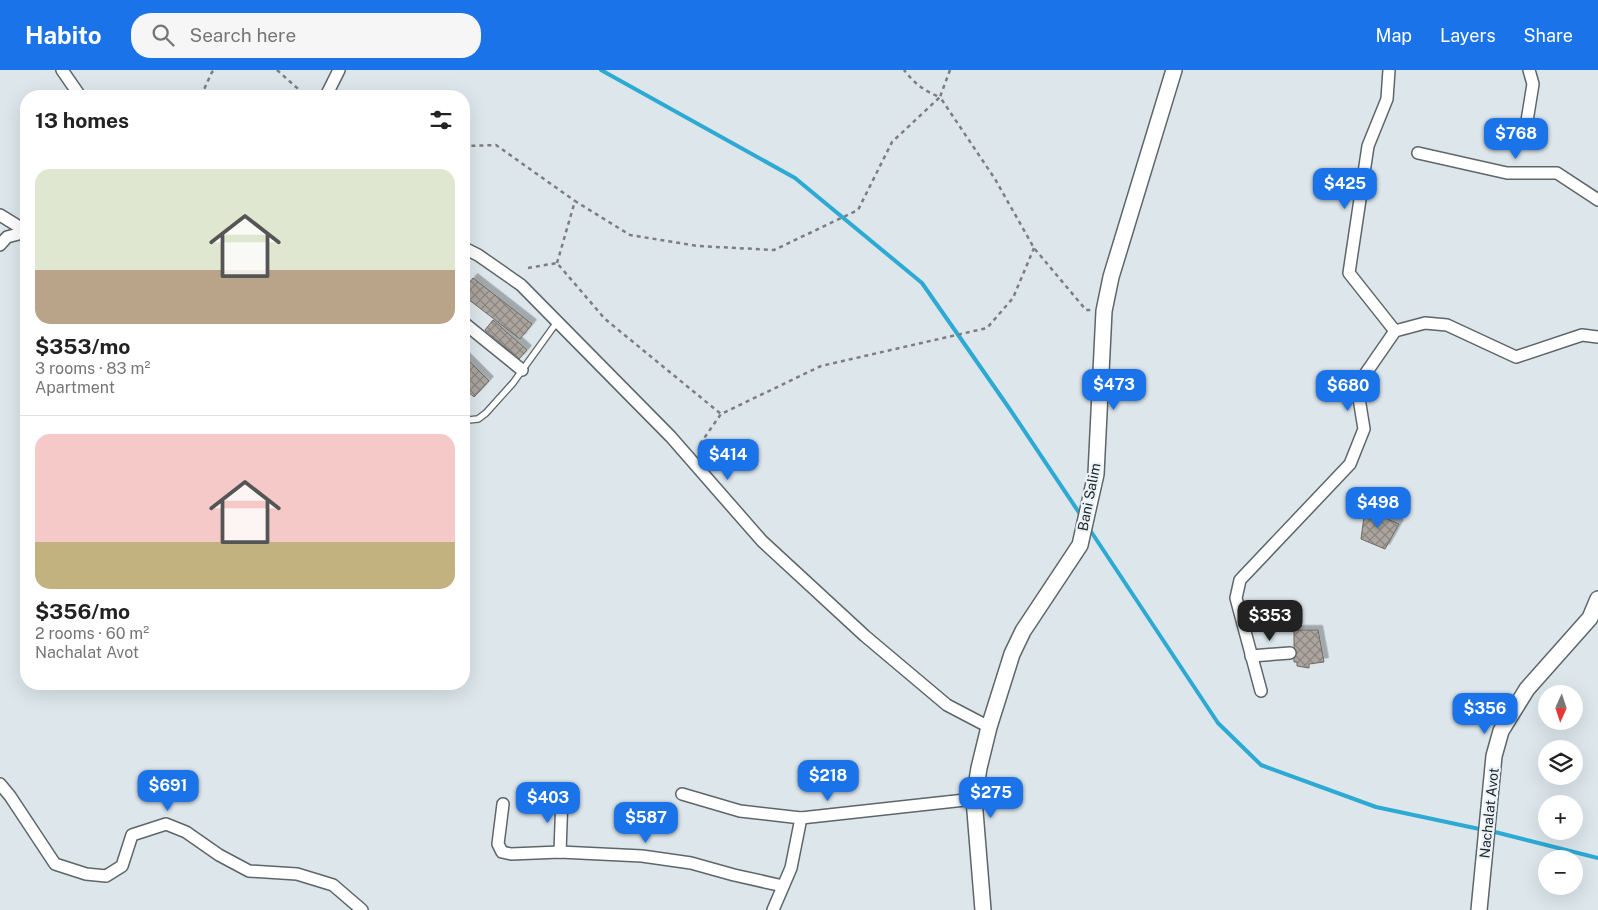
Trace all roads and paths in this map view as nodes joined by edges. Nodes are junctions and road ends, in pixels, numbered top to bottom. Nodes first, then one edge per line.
1 (62, 70) edge
2 (215, 70) edge
3 (277, 70) edge
4 (339, 70) edge
5 (904, 70) edge
6 (950, 70) edge
7 (1174, 70) edge
8 (1389, 70) edge
9 (1529, 70) edge
10 (76, 90) edge
11 (204, 90) edge
12 (299, 90) edge
13 (329, 90) edge
14 (940, 97) junction
15 (1526, 127) dead end
16 (470, 146) edge
17 (1418, 153) dead end
18 (1598, 200) edge
19 (575, 201) junction
20 (0, 215) edge
21 (20, 227) edge
22 (20, 233) edge
23 (0, 245) edge
24 (1034, 248) junction
25 (470, 251) edge
26 (557, 263) junction
27 (528, 268) dead end
28 (1104, 311) junction
29 (557, 322) junction
30 (470, 328) edge
31 (1395, 331) junction
32 (1598, 337) edge
33 (522, 370) junction
34 (721, 414) junction
35 (470, 420) edge
36 (700, 444) dead end
37 (1598, 599) edge
38 (1594, 620) edge
39 (1290, 653) dead end
40 (1252, 656) junction
41 (1261, 690) dead end
42 (989, 727) junction
43 (0, 784) edge
44 (682, 794) dead end
45 (562, 796) dead end
46 (974, 800) junction
47 (503, 804) dead end
48 (801, 818) junction
49 (560, 852) junction
50 (783, 886) junction
51 (362, 910) edge
52 (773, 910) edge
53 (983, 910) edge
54 (1479, 910) edge

1 - 10 street
2 - 11 path
3 - 12 path
4 - 13 street
5 - 14 path
6 - 14 path
7 - 28 street, Bani Salim
8 - 31 street
9 - 15 street
14 - 19 path
14 - 24 path
16 - 19 path
17 - 18 street
19 - 26 path
20 - 21 street
22 - 23 street
24 - 28 path
24 - 34 path
25 - 29 street
26 - 27 path
26 - 34 path
28 - 42 street, Bani Salim
29 - 33 lane
29 - 42 street
30 - 33 street
31 - 32 street
31 - 40 street
33 - 35 lane
34 - 36 path
37 - 38 street, Nachalat Avot
38 - 54 street, Nachalat Avot
39 - 40 street
40 - 41 street
42 - 46 street, Bani Salim
43 - 51 street
44 - 48 street
45 - 49 street
46 - 48 street
46 - 53 street, Bani Salim
47 - 49 street
48 - 50 street
49 - 50 street
50 - 52 street

